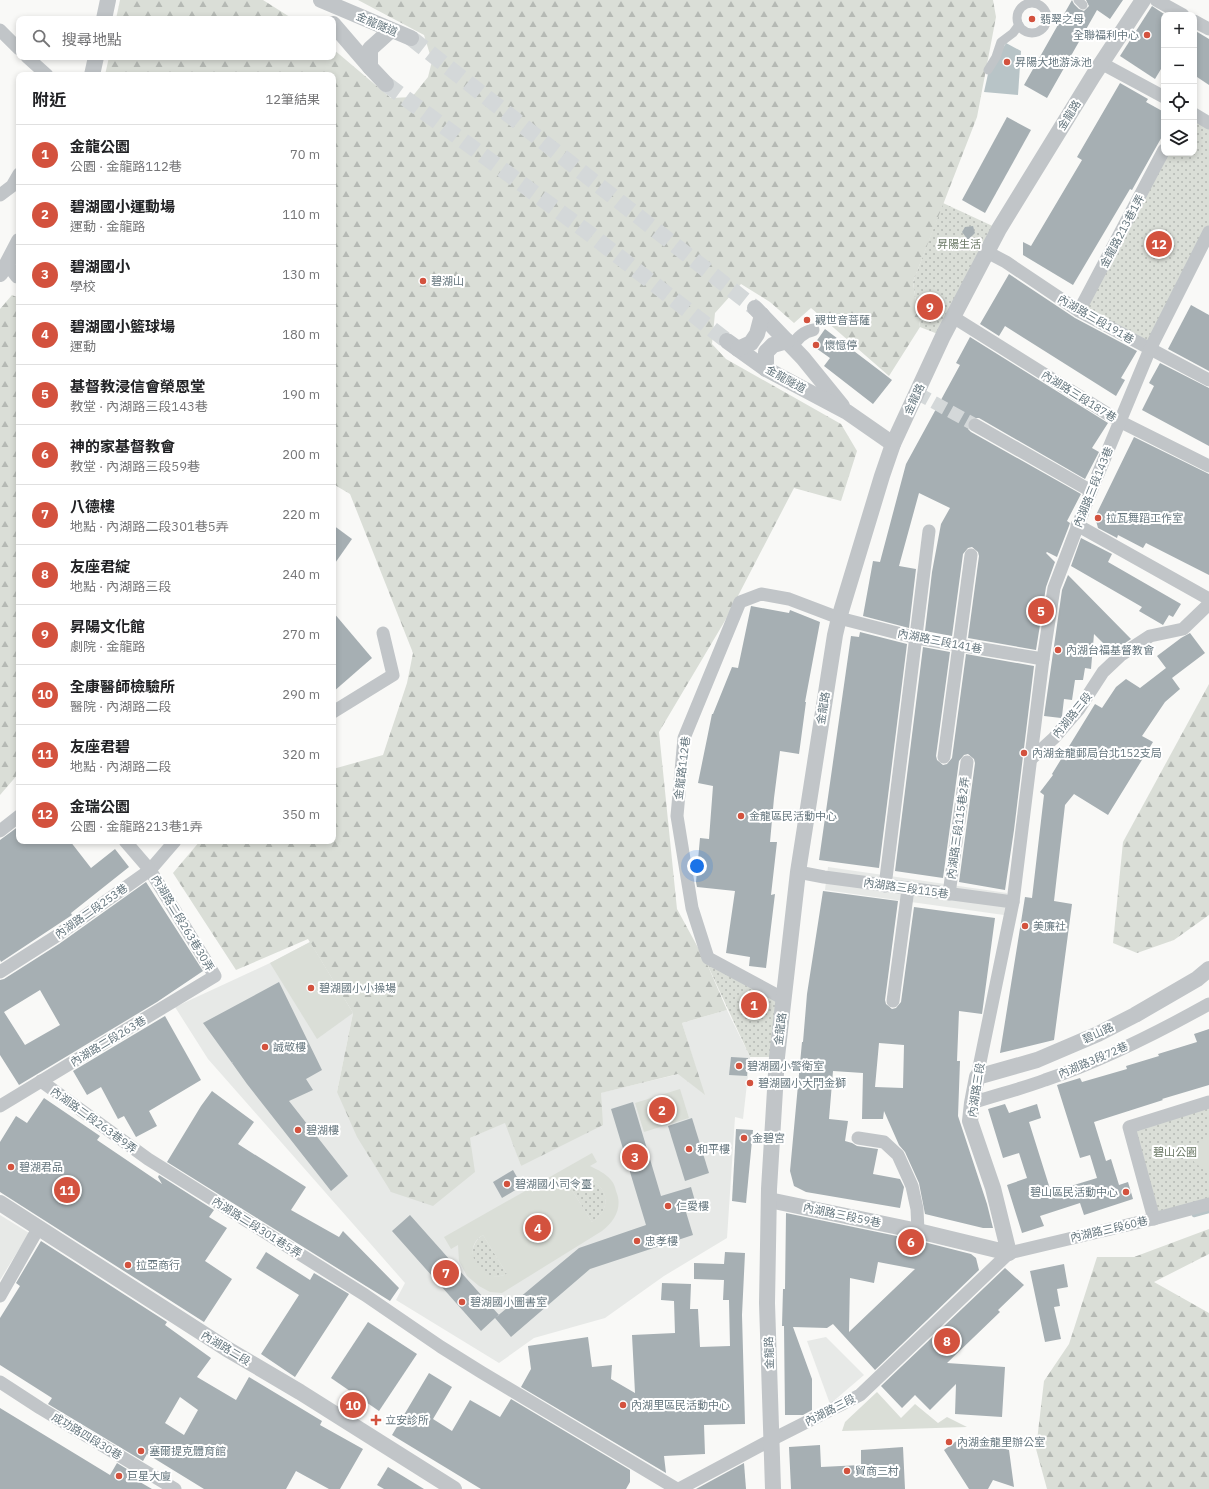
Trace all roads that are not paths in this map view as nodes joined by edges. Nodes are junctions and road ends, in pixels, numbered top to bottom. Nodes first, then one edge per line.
1 (108, 0) edge
2 (312, 0) edge
3 (321, 0) edge
4 (1143, 0) edge
5 (1156, 0) edge
6 (1044, 4) edge
7 (1178, 12) edge
8 (105, 16) edge
9 (326, 16) edge
10 (1197, 23) edge
11 (1019, 25) junction
12 (336, 27) edge
13 (1209, 29) edge
14 (0, 30) edge
15 (391, 30) junction
16 (411, 38) tunnel mouth
17 (16, 46) edge
18 (30, 60) edge
19 (95, 60) edge
20 (1101, 63) junction
21 (370, 67) junction
22 (988, 70) dead end
23 (42, 72) edge
24 (93, 72) edge
25 (386, 84) tunnel mouth
26 (1161, 95) edge
27 (1197, 116) edge
28 (1209, 123) edge
29 (1161, 156) edge
30 (16, 179) edge
31 (0, 195) edge
32 (1209, 232) edge
33 (16, 247) edge
34 (987, 252) junction
35 (4, 269) edge
36 (16, 276) edge
37 (1079, 311) junction
38 (953, 317) junction
39 (813, 330) dead end
40 (789, 344) junction
41 (1150, 349) junction
42 (766, 369) junction
43 (1209, 380) edge
44 (847, 412) junction
45 (1119, 421) junction
46 (975, 425) tunnel mouth
47 (893, 444) junction
48 (1209, 466) edge
49 (1091, 491) junction
50 (1077, 525) junction
51 (929, 532) dead end
52 (972, 555) dead end
53 (1209, 599) edge
54 (1209, 604) edge
55 (838, 618) junction
56 (383, 633) dead end
57 (917, 638) junction
58 (960, 645) junction
59 (1043, 659) junction
60 (336, 710) edge
61 (944, 757) dead end
62 (1031, 759) junction
63 (967, 762) dead end
64 (16, 818) edge
65 (0, 831) edge
66 (128, 844) edge
67 (172, 844) edge
68 (150, 870) junction
69 (798, 872) junction
70 (885, 886) junction
71 (908, 888) junction
72 (949, 894) junction
73 (1013, 902) junction
74 (1209, 969) edge
75 (0, 972) edge
76 (215, 976) joint
77 (784, 999) junction
78 (893, 1001) dead end
79 (1209, 1004) edge
80 (977, 1077) junction
81 (41, 1081) junction
82 (1209, 1102) edge
83 (972, 1103) junction
84 (0, 1106) edge
85 (858, 1138) dead end
86 (148, 1159) joint
87 (769, 1200) junction
88 (0, 1203) edge
89 (1209, 1204) edge
90 (1154, 1219) junction
91 (39, 1227) junction
92 (918, 1231) junction
93 (1009, 1253) junction
94 (0, 1296) edge
95 (0, 1382) edge
96 (772, 1440) junction
97 (175, 1489) edge
98 (454, 1489) edge
99 (678, 1489) edge
100 (773, 1489) edge

1 - 8 street
2 - 9 street
3 - 15 street, 金龍隧道
4 - 20 street, 金龍路
5 - 7 street
6 - 11 street
6 - 11 street
10 - 13 street
11 - 22 street
12 - 21 street
14 - 17 street
15 - 16 street, 金龍隧道
15 - 21 street
18 - 23 street
19 - 24 street
20 - 26 street
20 - 34 street, 金龍路
21 - 25 street
27 - 28 street
29 - 37 street, 金龍路213巷1弄
30 - 31 street
32 - 41 street, 內湖路三段143巷
33 - 35 street
34 - 37 street, 內湖路三段191巷
34 - 38 street, 金龍路
35 - 36 street
37 - 41 street, 內湖路三段191巷
38 - 45 street, 內湖路三段187巷
38 - 47 street, 金龍路
39 - 40 street
40 - 42 street
40 - 42 street, 金龍隧道
40 - 44 street, 金龍隧道
41 - 43 street, 內湖路三段191巷
41 - 45 street, 內湖路三段143巷
42 - 44 street, 金龍隧道
44 - 47 street, 金龍隧道
45 - 48 street, 內湖路三段187巷
45 - 49 street, 內湖路三段143巷
46 - 49 street
47 - 55 street, 金龍路
49 - 50 street, 內湖路三段143巷
50 - 53 street
50 - 59 street, 內湖路三段143巷
51 - 57 street
52 - 58 street
54 - 62 street, 內湖路三段
55 - 57 street, 內湖路三段141巷
55 - 69 street, 金龍路
55 - 77 street, 金龍路112巷
56 - 60 street
57 - 58 street, 內湖路三段141巷
57 - 70 street
58 - 59 street, 內湖路三段141巷
58 - 61 street
59 - 62 street, 內湖路三段143巷
62 - 73 street, 內湖路三段
63 - 72 street, 內湖路三段115巷2弄
64 - 65 street
66 - 68 street, 內湖路二段263巷30弄
67 - 68 street, 內湖路二段253巷
68 - 75 street, 內湖路二段253巷
68 - 76 street, 內湖路二段263巷30弄
69 - 70 street, 內湖路三段115巷
69 - 77 street, 金龍路
70 - 71 street, 內湖路三段115巷
71 - 72 street, 內湖路三段115巷
71 - 78 street
72 - 73 street, 內湖路三段115巷
73 - 80 street, 內湖路三段
74 - 80 street, 碧山路
76 - 81 street, 內湖路二段263巷
77 - 87 street, 金龍路
79 - 83 street, 內湖路3段72巷
80 - 83 street, 內湖路三段
81 - 84 street, 內湖路二段263巷
81 - 86 street, 內湖路二段263巷9弄
82 - 90 street
83 - 93 street, 內湖路三段
85 - 92 street
86 - 99 street, 內湖路二段301巷5弄
87 - 92 street, 內湖路三段59巷
87 - 96 street, 金龍路
88 - 91 street, 內湖路二段
89 - 90 street, 內湖路三段60巷
90 - 93 street, 內湖路三段60巷
91 - 94 street
91 - 98 street, 內湖路二段
92 - 93 street, 內湖路三段59巷
93 - 96 street, 內湖路三段
95 - 97 street, 成功路四段30巷
96 - 99 street, 內湖路三段
96 - 100 street, 金龍路

